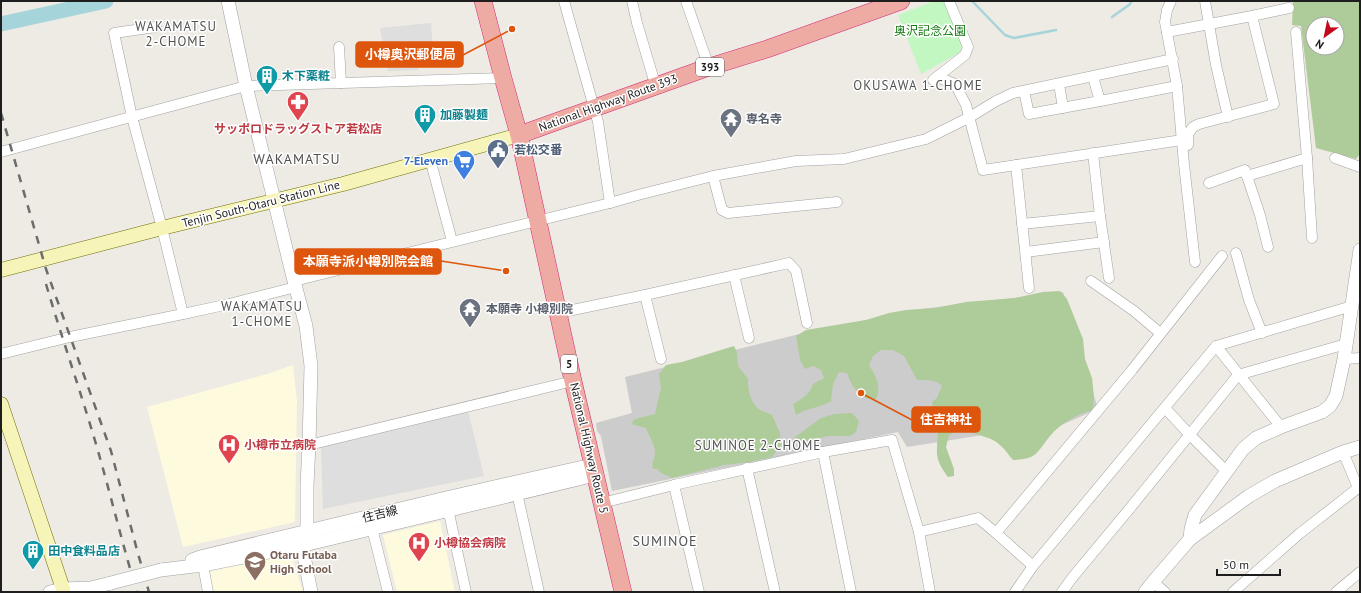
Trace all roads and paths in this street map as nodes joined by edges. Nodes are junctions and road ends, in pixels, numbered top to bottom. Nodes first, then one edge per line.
1 (228, 1) edge
2 (483, 1) edge
3 (564, 1) edge
4 (632, 1) edge
5 (686, 1) edge
6 (901, 1) edge
7 (949, 1) edge
8 (1171, 1) edge
9 (1205, 1) edge
10 (1289, 8) dead end
11 (1252, 16) junction
12 (1208, 24) junction
13 (156, 27) dead end
14 (1167, 32) junction
15 (1296, 32) dead end
16 (339, 47) dead end
17 (1173, 59) junction
18 (709, 67) junction
19 (1093, 77) junction
20 (503, 78) junction
21 (341, 83) junction
22 (1059, 84) junction
23 (246, 86) junction
24 (1177, 86) junction
25 (656, 87) junction
26 (1024, 91) junction
27 (1100, 101) junction
28 (594, 108) junction
29 (1063, 108) junction
30 (132, 117) junction
31 (970, 117) junction
32 (1228, 117) junction
33 (520, 135) junction
34 (1182, 140) junction
35 (1, 152) edge
36 (1093, 153) junction
37 (1306, 158) junction
38 (1335, 158) dead end
39 (430, 159) junction
40 (1184, 164) junction
41 (1016, 165) junction
42 (1360, 167) edge
43 (713, 176) junction
44 (1247, 176) junction
45 (1209, 183) dead end
46 (275, 200) junction
47 (837, 202) dead end
48 (610, 203) junction
49 (1100, 216) junction
50 (538, 220) junction
51 (1022, 224) junction
52 (162, 228) junction
53 (1312, 238) dead end
54 (452, 241) junction
55 (1104, 242) junction
56 (1268, 247) dead end
57 (1360, 250) edge
58 (1026, 252) junction
59 (1236, 253) dead end
60 (1222, 256) dead end
61 (1195, 262) dead end
62 (1, 270) edge
63 (734, 275) junction
64 (1109, 278) dead end
65 (1091, 281) dead end
66 (295, 284) junction
67 (1029, 288) dead end
68 (645, 296) junction
69 (1352, 306) junction
70 (558, 313) junction
71 (183, 314) junction
72 (807, 323) dead end
73 (1262, 332) junction
74 (1160, 333) junction
75 (749, 338) dead end
76 (1346, 344) junction
77 (1216, 346) junction
78 (1, 354) edge
79 (1360, 358) edge
80 (661, 359) dead end
81 (1344, 359) junction
82 (1238, 375) junction
83 (573, 381) junction
84 (1, 404) edge
85 (1165, 408) junction
86 (1282, 427) junction
87 (1189, 434) junction
88 (309, 445) junction
89 (1360, 447) edge
90 (823, 452) junction
91 (1343, 452) junction
92 (747, 468) junction
93 (594, 470) junction
94 (1226, 471) junction
95 (674, 485) junction
96 (517, 493) junction
97 (602, 503) junction
98 (447, 504) junction
99 (372, 528) junction
100 (307, 531) junction
101 (919, 532) junction
102 (996, 533) junction
103 (1190, 539) junction
104 (304, 545) junction
105 (203, 565) junction
106 (1033, 566) junction
107 (165, 569) junction
108 (1360, 572) edge
109 (1149, 587) edge
110 (87, 590) edge
111 (59, 591) edge
112 (208, 592) edge
113 (311, 592) edge
114 (388, 592) edge
115 (466, 592) edge
116 (539, 592) edge
117 (623, 592) edge
118 (699, 592) edge
119 (775, 592) edge
120 (851, 592) edge
121 (930, 592) edge
122 (1015, 592) edge
123 (1062, 592) edge
124 (1165, 592) edge
125 (1233, 592) edge
126 (1336, 592) edge

1 - 23 street
2 - 20 highway, National Highway Route 5 / 5
3 - 28 street
4 - 25 street
5 - 18 street
6 - 18 highway, National Highway Route 393 / 393
7 - 31 street
8 - 14 street
9 - 12 street
10 - 11 street
11 - 12 street
11 - 32 street
12 - 14 street
12 - 32 street
13 - 30 street
14 - 17 street
15 - 37 street
16 - 21 street
17 - 19 street
17 - 24 street
18 - 25 highway, National Highway Route 393 / 393
19 - 22 street
19 - 27 street
20 - 21 street
20 - 33 highway, National Highway Route 5 / 5
21 - 23 street
22 - 26 street
22 - 29 street
23 - 30 street
23 - 46 street
24 - 27 street
24 - 34 street
25 - 28 highway, National Highway Route 393 / 393
26 - 29 street
26 - 31 street
27 - 29 street
28 - 33 highway, National Highway Route 393 / 393
28 - 48 street
30 - 35 street
30 - 52 street
31 - 41 street
31 - 43 street
32 - 40 street
33 - 39 main road, Tenjin South-Otaru Station Line
33 - 50 highway, National Highway Route 5 / 5
34 - 36 street
34 - 40 street
36 - 41 street
36 - 49 street
37 - 44 street
37 - 53 street
38 - 42 street
39 - 46 main road, Tenjin South-Otaru Station Line
39 - 54 street
40 - 61 street
41 - 51 street
43 - 47 street
43 - 48 street
44 - 45 street
44 - 56 street
46 - 52 main road, Tenjin South-Otaru Station Line
46 - 66 street
48 - 50 street
49 - 51 street
49 - 55 street
50 - 54 street
50 - 70 highway, National Highway Route 5 / 5
51 - 58 street
52 - 62 main road, Tenjin South-Otaru Station Line
52 - 71 street
54 - 66 street
55 - 58 street
55 - 64 street
57 - 69 street
58 - 67 street
59 - 73 street
60 - 74 street
63 - 68 street
63 - 72 street
63 - 75 street
65 - 74 street
66 - 71 street
66 - 88 street
68 - 70 street
68 - 80 street
69 - 73 street
69 - 76 street
70 - 83 highway, National Highway Route 5 / 5
71 - 78 street
73 - 77 street
74 - 102 street
76 - 81 street
76 - 82 street
77 - 82 street
77 - 85 street
79 - 81 street
81 - 86 street
82 - 86 street
82 - 87 street
83 - 88 street
83 - 93 highway, National Highway Route 5 / 5
84 - 111 main road
85 - 87 street
85 - 106 street
86 - 94 street
87 - 94 street
87 - 123 street
88 - 100 street
89 - 91 street
90 - 92 street
90 - 101 street
90 - 120 street
91 - 103 street
91 - 125 street
92 - 95 street
92 - 119 street
93 - 96 street, 住吉線
93 - 97 highway, National Highway Route 5 / 5
93 - 98 street, 住吉線
94 - 103 street
95 - 97 street
95 - 118 street
96 - 98 street, 住吉線
96 - 116 street
97 - 117 highway, National Highway Route 5 / 5
98 - 99 street, 住吉線
98 - 100 street, 住吉線
98 - 115 street
99 - 104 street, 住吉線
99 - 114 street
100 - 104 street
100 - 107 street, 住吉線
101 - 102 street
101 - 121 street
102 - 106 street
103 - 109 street
104 - 105 street, 住吉線
104 - 113 street
105 - 107 street, 住吉線
105 - 112 street
106 - 122 street
107 - 110 street, 住吉線, bridge
108 - 126 street
109 - 124 street
110 - 111 street, 住吉線

